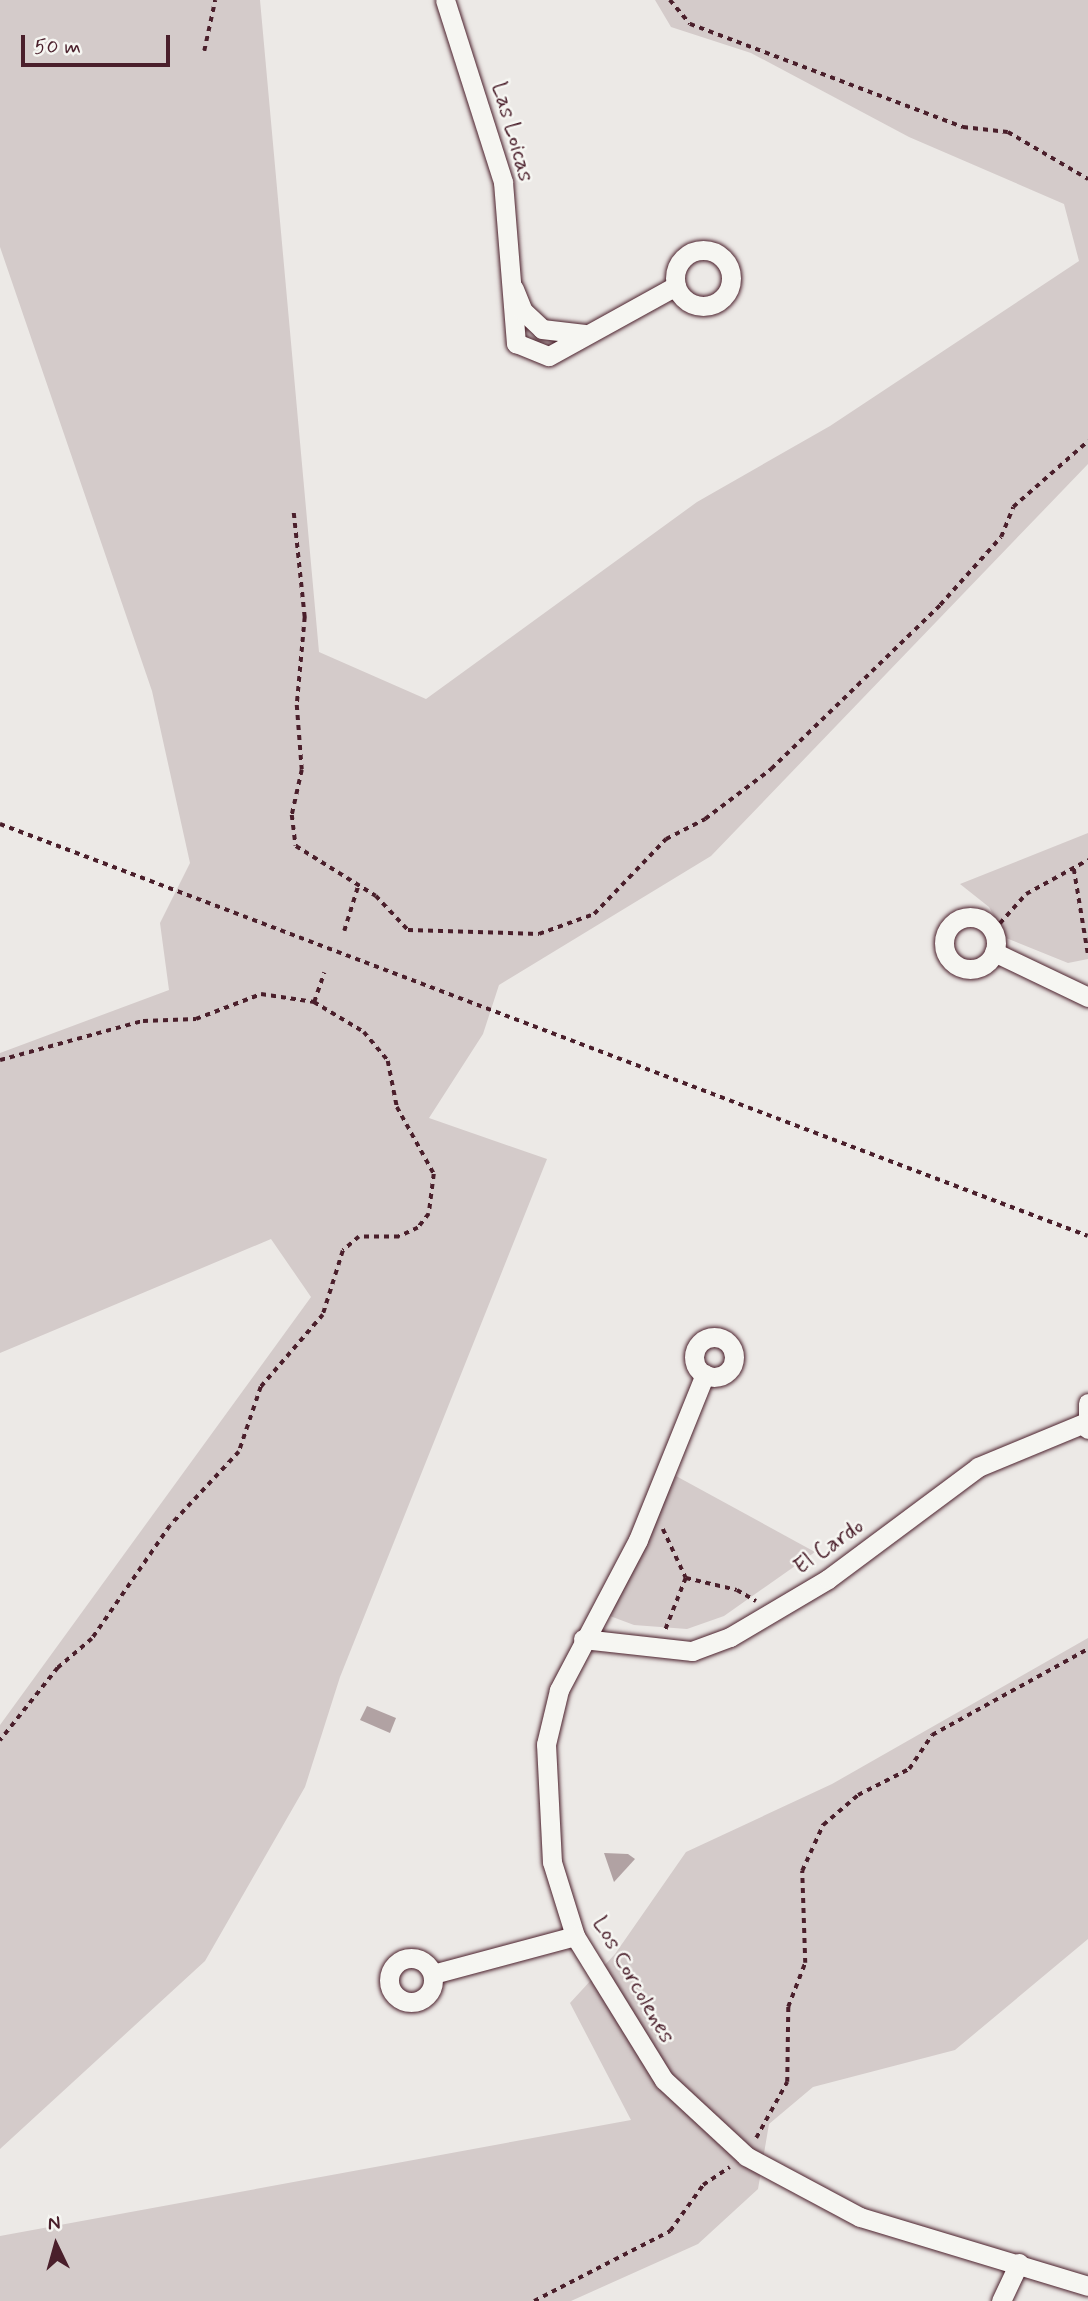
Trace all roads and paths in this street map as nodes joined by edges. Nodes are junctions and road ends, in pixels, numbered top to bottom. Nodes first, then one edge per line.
1 (215, 0) edge
2 (445, 0) edge
3 (670, 0) edge
4 (204, 51) dead end
5 (1088, 179) edge
6 (511, 281) junction
7 (676, 286) dead end
8 (585, 334) junction
9 (1088, 441) edge
10 (294, 513) dead end
11 (0, 824) edge
12 (1088, 860) edge
13 (1074, 869) junction
14 (358, 886) junction
15 (344, 931) dead end
16 (993, 931) junction
17 (994, 952) junction
18 (1088, 954) edge
19 (324, 973) dead end
20 (1083, 992) edge
21 (314, 1002) junction
22 (0, 1060) edge
23 (1088, 1236) edge
24 (705, 1374) dead end
25 (1088, 1402) edge
26 (1086, 1426) edge
27 (656, 1500) junction
28 (686, 1578) junction
29 (774, 1612) junction
30 (583, 1639) junction
31 (652, 1648) junction
32 (1088, 1649) edge
33 (0, 1741) edge
34 (575, 1936) junction
35 (433, 1974) dead end
36 (746, 2156) junction
37 (1019, 2263) junction
38 (1088, 2286) edge
39 (534, 2301) edge
40 (1001, 2301) edge

1 - 4 path
2 - 6 street, Las Loicas
3 - 5 path
6 - 8 street, Las Loicas
6 - 8 street, Las Loicas
7 - 8 street, Las Loicas
9 - 14 path
10 - 14 path
11 - 23 path
12 - 13 path
13 - 16 path
13 - 18 path
14 - 15 path
16 - 17 street
16 - 17 street
17 - 20 street
19 - 21 path
21 - 22 path
21 - 33 path
24 - 27 street, Los Corcolenes
25 - 26 street, El Cardo
26 - 29 street, El Cardo
27 - 28 path
27 - 30 street, Los Corcolenes
28 - 29 path
28 - 31 path
29 - 31 street, El Cardo
30 - 31 street, El Cardo
30 - 34 street, Los Corcolenes
32 - 36 path
34 - 35 street
34 - 36 street, Los Corcolenes
36 - 37 street, Los Corcolenes
36 - 39 path
37 - 38 street, Los Corcolenes
37 - 40 street

